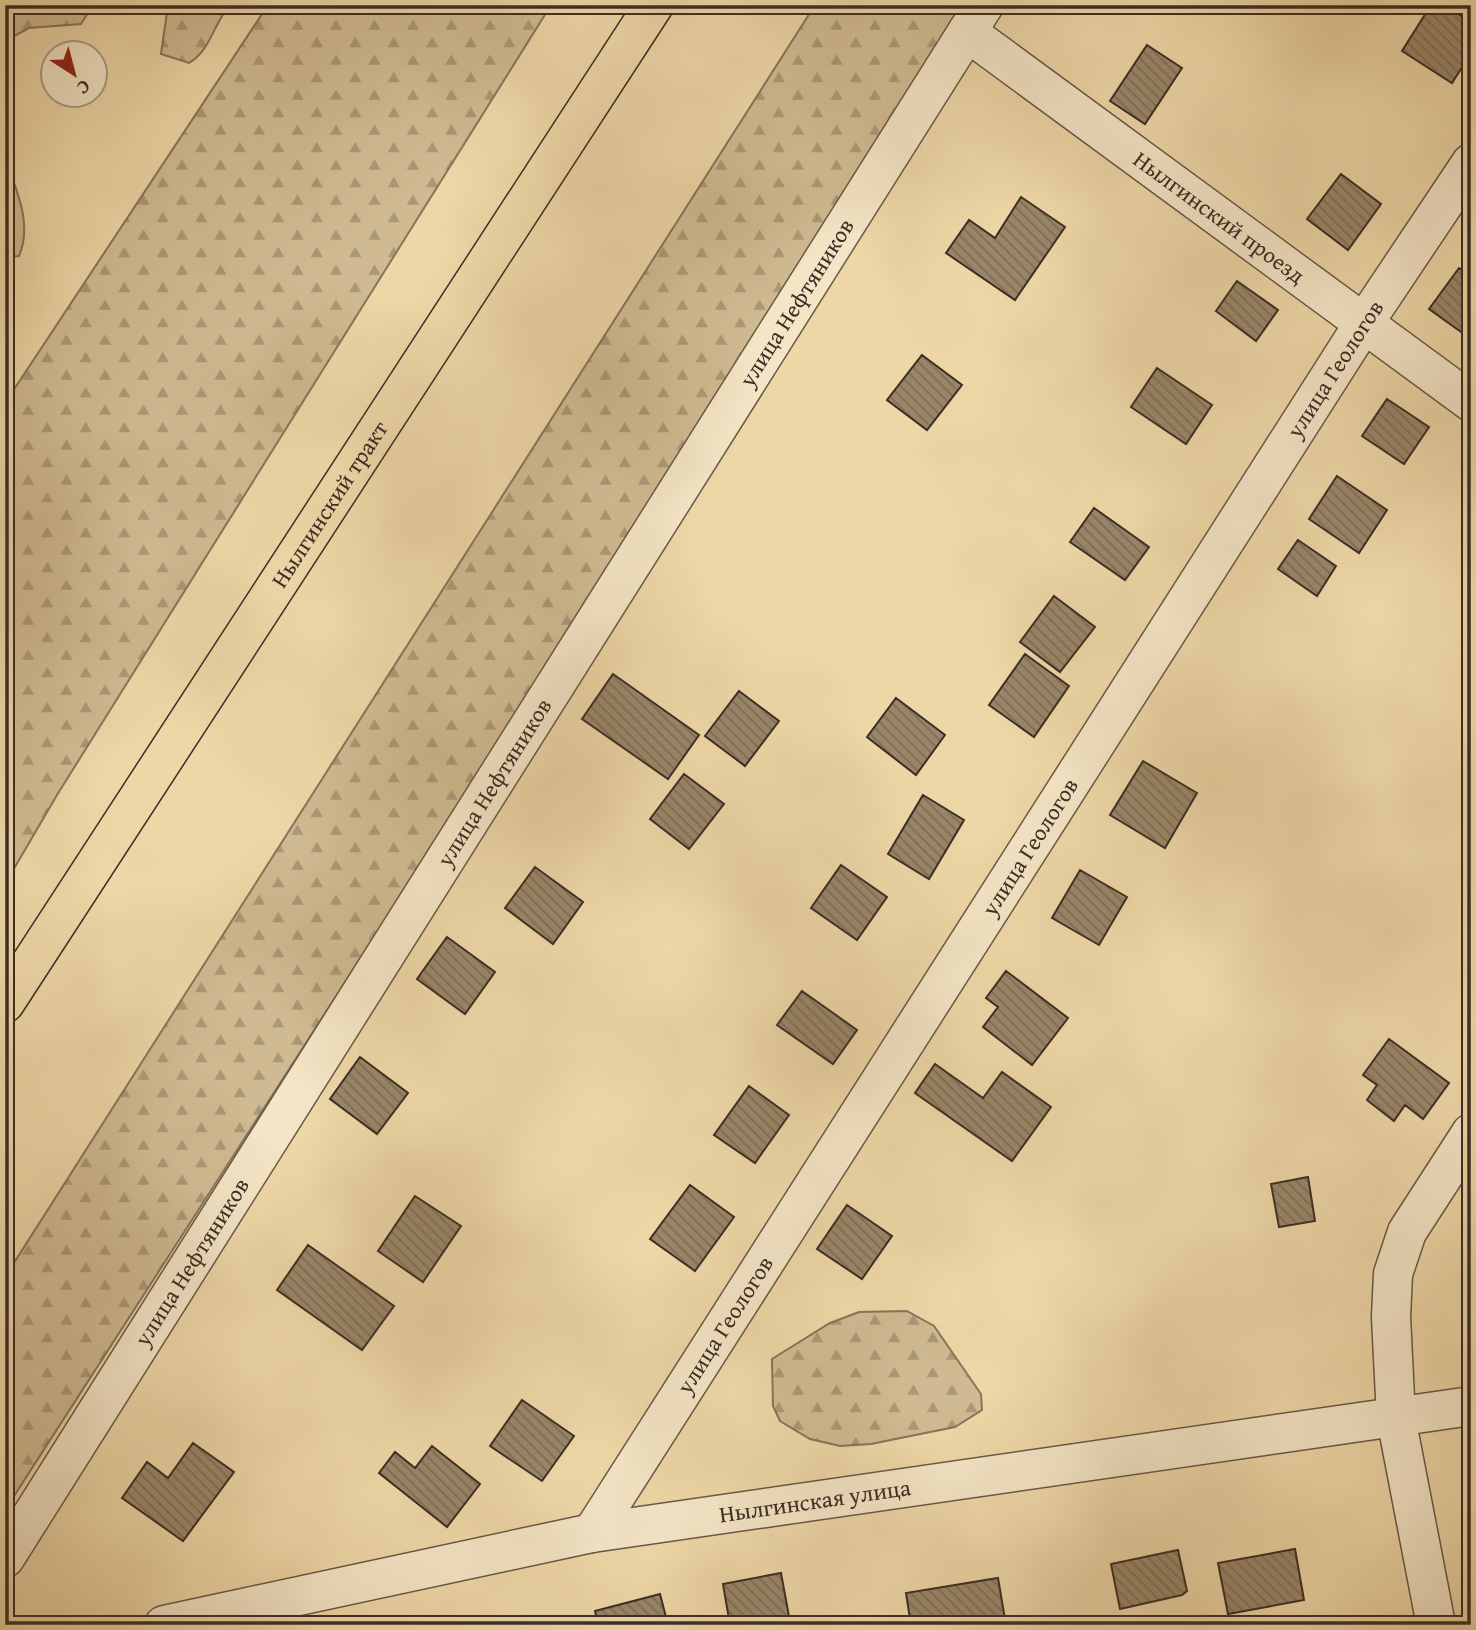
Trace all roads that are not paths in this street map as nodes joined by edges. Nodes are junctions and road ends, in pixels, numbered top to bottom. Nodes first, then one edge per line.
1 (654, 5) edge
2 (975, 19) edge
3 (1471, 163) edge
4 (1364, 323) junction
5 (1471, 402) edge
6 (5, 1003) edge
7 (1471, 1133) edge
8 (1471, 1406) edge
9 (1396, 1418) junction
10 (592, 1533) junction
11 (5, 1558) edge
12 (164, 1625) edge
13 (1436, 1625) edge

1 - 6 main road, Нылгинский тракт
2 - 4 street, Нылгинский проезд
2 - 11 street, улица Нефтяников
3 - 4 street, улица Геологов
4 - 5 street, Нылгинский проезд
4 - 10 street, улица Геологов
7 - 9 street
8 - 9 street, Нылгинская улица
9 - 10 street, Нылгинская улица
9 - 13 street
10 - 12 street, Нылгинская улица

